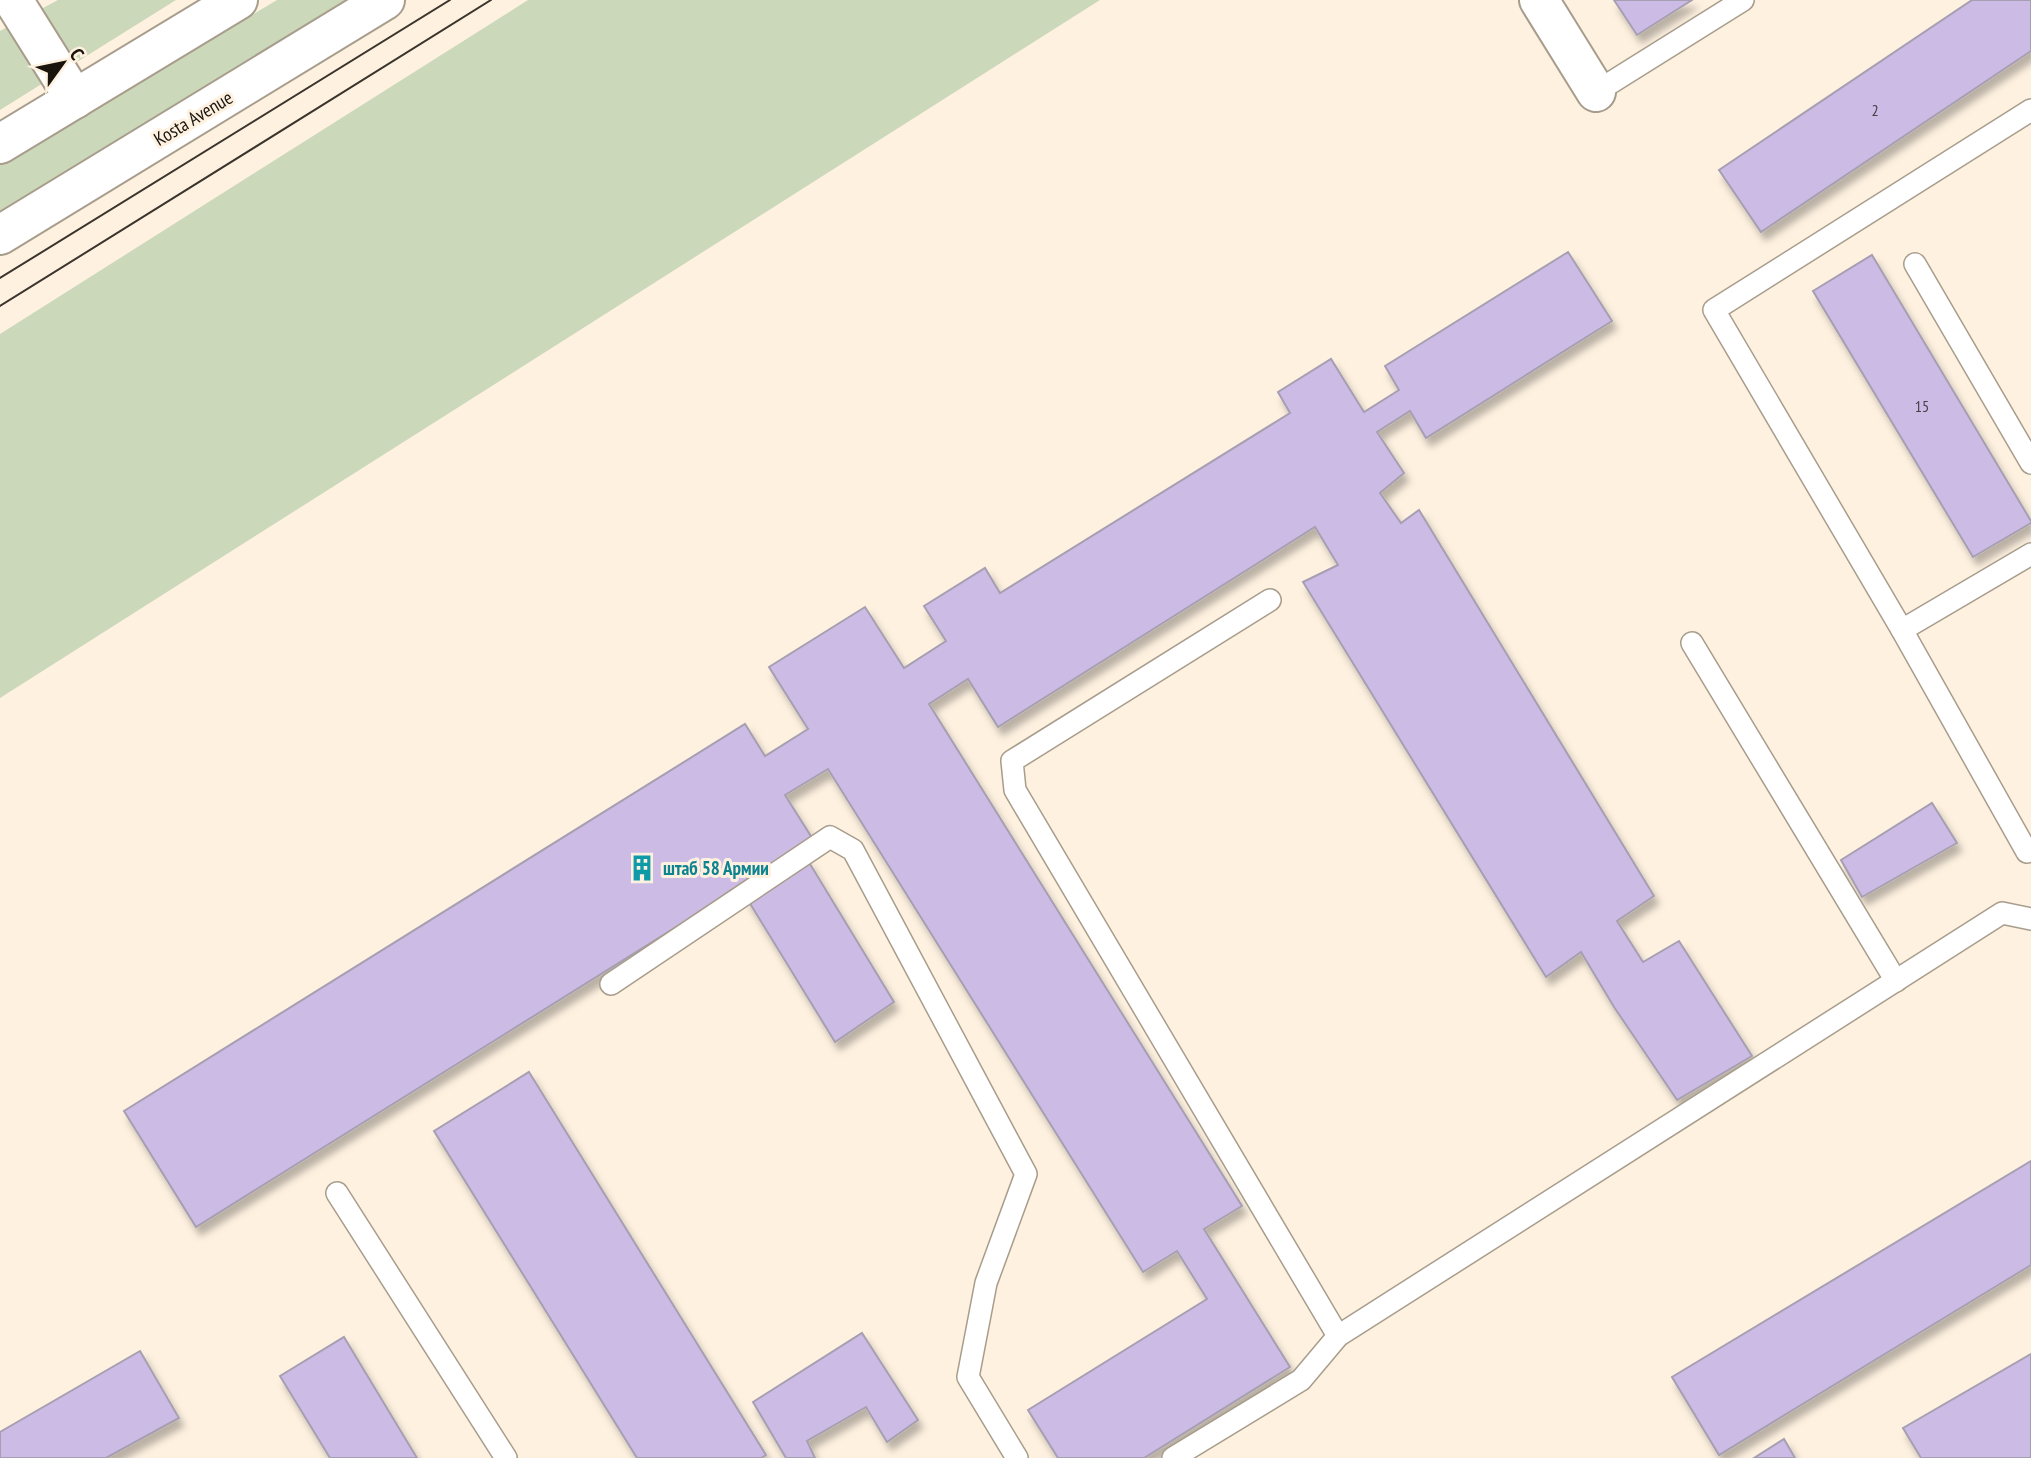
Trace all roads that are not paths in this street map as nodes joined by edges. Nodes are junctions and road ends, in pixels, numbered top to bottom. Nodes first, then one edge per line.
1 (13, 0) edge
2 (238, 0) edge
3 (385, 0) edge
4 (1539, 0) edge
5 (1735, 2) edge
6 (1596, 92) joint
7 (75, 99) junction
8 (2031, 110) edge
9 (0, 144) edge
10 (0, 235) edge
11 (1915, 264) dead end
12 (2031, 463) edge
13 (2031, 554) edge
14 (1269, 600) dead end
15 (1902, 630) junction
16 (1692, 643) dead end
17 (2031, 850) edge
18 (2031, 919) edge
19 (1896, 981) junction
20 (611, 984) dead end
21 (337, 1194) dead end
22 (1338, 1336) junction
23 (506, 1458) edge
24 (1017, 1458) edge
25 (1173, 1458) edge

1 - 7 main road
2 - 7 main road
3 - 10 main road, Kosta Avenue
4 - 6 main road
5 - 6 lane
7 - 9 main road
8 - 15 lane
11 - 12 lane
13 - 15 lane
14 - 22 lane
15 - 17 lane
16 - 19 lane
18 - 19 lane
19 - 22 lane
20 - 24 lane
21 - 23 lane
22 - 25 lane

